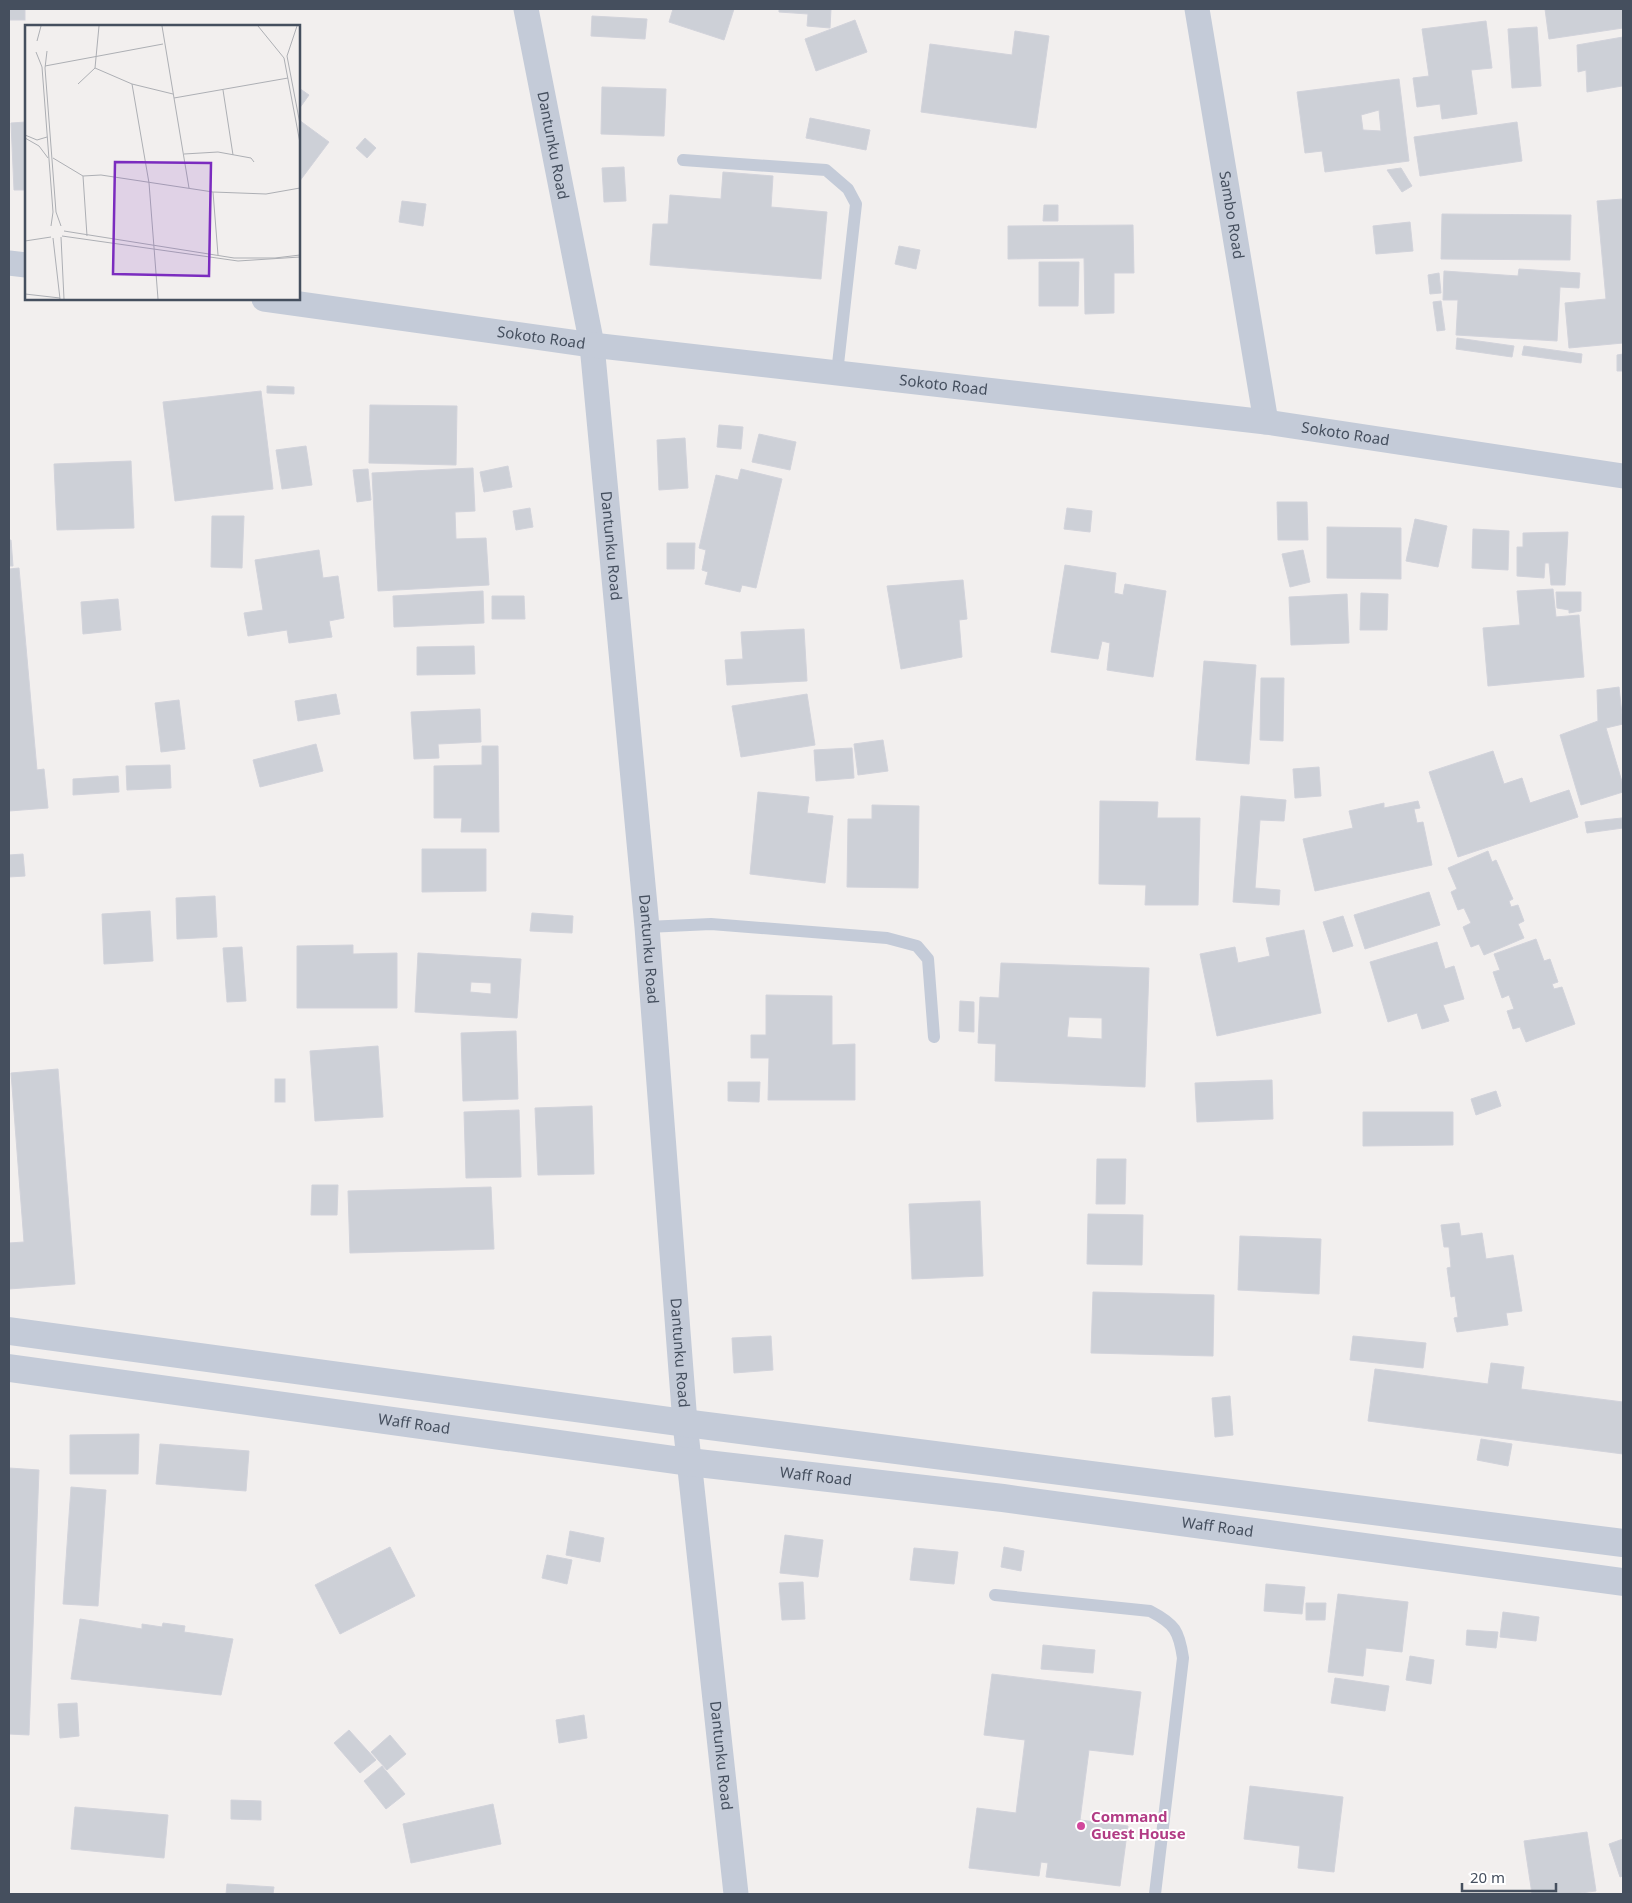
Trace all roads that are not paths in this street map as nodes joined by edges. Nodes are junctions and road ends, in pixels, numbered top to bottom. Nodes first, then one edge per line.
1 (526, 9) edge
2 (1197, 9) edge
3 (683, 160) dead end
4 (9, 263) edge
5 (25, 265) edge
6 (271, 300) edge
7 (592, 345) junction
8 (837, 372) junction
9 (1266, 422) junction
10 (1623, 476) edge
11 (647, 927) junction
12 (934, 1037) dead end
13 (9, 1331) edge
14 (9, 1368) edge
15 (685, 1423) junction
16 (689, 1462) junction
17 (1623, 1542) edge
18 (1623, 1582) edge
19 (995, 1595) dead end
20 (736, 1894) edge
21 (1155, 1894) edge

1 - 7 street, Dantunku Road
2 - 9 street, Sambo Road
3 - 8 lane
4 - 5 street
6 - 7 street, Sokoto Road
7 - 8 street, Sokoto Road
7 - 11 street, Dantunku Road
8 - 9 street, Sokoto Road
9 - 10 street, Sokoto Road
11 - 12 lane
11 - 15 street, Dantunku Road
13 - 15 street
14 - 16 street, Waff Road
15 - 16 street, Dantunku Road
15 - 17 street
16 - 18 street, Waff Road
16 - 20 street, Dantunku Road
19 - 21 lane

